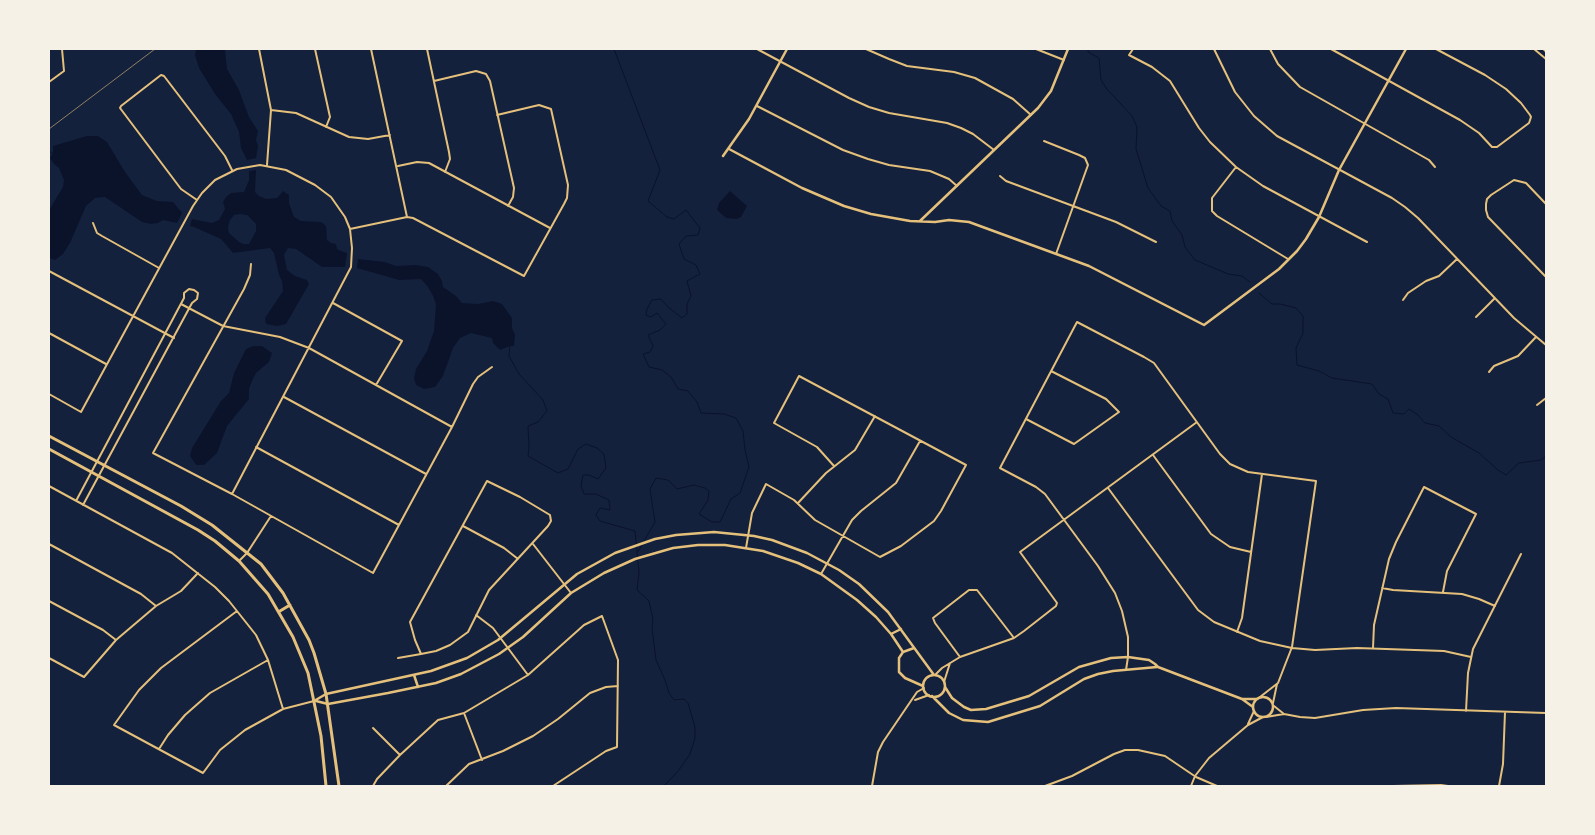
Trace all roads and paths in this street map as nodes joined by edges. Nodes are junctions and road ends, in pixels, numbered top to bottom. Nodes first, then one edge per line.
1 (62, 49) edge
2 (259, 49) edge
3 (315, 49) edge
4 (371, 49) edge
5 (427, 49) edge
6 (757, 49) edge
7 (787, 49) edge
8 (866, 49) edge
9 (1036, 49) edge
10 (1068, 49) edge
11 (1133, 49) edge
12 (1214, 49) edge
13 (1270, 49) edge
14 (1331, 49) edge
15 (1406, 49) edge
16 (1436, 49) edge
17 (1534, 49) edge
18 (1064, 60) junction
19 (1546, 60) edge
20 (780, 61) junction
21 (1388, 80) junction
22 (434, 81) junction
23 (49, 82) edge
24 (756, 106) junction
25 (271, 110) junction
26 (497, 114) junction
27 (1031, 115) junction
28 (1364, 124) junction
29 (326, 127) junction
30 (390, 135) junction
31 (1044, 141) dead end
32 (728, 149) junction
33 (994, 150) junction
34 (723, 156) dead end
35 (267, 166) junction
36 (397, 166) junction
37 (1435, 167) dead end
38 (1236, 168) junction
39 (1340, 170) junction
40 (232, 171) junction
41 (445, 172) junction
42 (1000, 176) dead end
43 (957, 186) junction
44 (197, 200) junction
45 (1546, 204) edge
46 (508, 206) junction
47 (1074, 206) junction
48 (407, 217) junction
49 (1319, 217) junction
50 (919, 222) junction
51 (93, 223) dead end
52 (550, 228) junction
53 (350, 229) junction
54 (1156, 242) dead end
55 (1367, 242) dead end
56 (1056, 254) junction
57 (1289, 259) junction
58 (1457, 259) junction
59 (251, 264) dead end
60 (159, 268) junction
61 (49, 271) edge
62 (1546, 277) edge
63 (1495, 298) junction
64 (1403, 300) dead end
65 (333, 303) junction
66 (181, 304) junction
67 (190, 308) junction
68 (133, 316) junction
69 (1476, 318) dead end
70 (223, 326) junction
71 (49, 333) edge
72 (165, 334) junction
73 (1536, 337) junction
74 (174, 338) junction
75 (1546, 345) edge
76 (309, 348) junction
77 (106, 364) junction
78 (492, 367) dead end
79 (1051, 371) junction
80 (1489, 372) dead end
81 (376, 386) junction
82 (49, 394) edge
83 (284, 397) junction
84 (1546, 398) edge
85 (1537, 406) dead end
86 (875, 416) junction
87 (1026, 419) junction
88 (1197, 422) junction
89 (452, 427) junction
90 (49, 436) edge
91 (110, 440) junction
92 (920, 441) junction
93 (117, 444) junction
94 (256, 448) junction
95 (49, 449) edge
96 (1153, 455) junction
97 (98, 462) junction
98 (105, 465) junction
99 (834, 466) junction
100 (92, 472) junction
101 (426, 474) junction
102 (1262, 474) junction
103 (98, 476) junction
104 (49, 486) edge
105 (1108, 488) junction
106 (232, 494) junction
107 (76, 501) junction
108 (798, 503) junction
109 (83, 505) junction
110 (271, 516) junction
111 (1064, 520) junction
112 (399, 525) junction
113 (463, 526) junction
114 (843, 535) junction
115 (749, 536) junction
116 (49, 544) edge
117 (534, 544) junction
118 (746, 548) junction
119 (1251, 552) junction
120 (247, 553) junction
121 (1521, 554) dead end
122 (518, 558) junction
123 (239, 561) junction
124 (827, 564) junction
125 (199, 572) junction
126 (821, 574) junction
127 (564, 584) junction
128 (1382, 588) junction
129 (1443, 592) junction
130 (571, 593) junction
131 (49, 600) edge
132 (290, 605) junction
133 (156, 606) junction
134 (1494, 606) junction
135 (238, 611) junction
136 (280, 611) junction
137 (476, 615) junction
138 (901, 629) junction
139 (1237, 632) junction
140 (891, 634) junction
141 (500, 638) junction
142 (1014, 638) junction
143 (116, 640) junction
144 (508, 648) junction
145 (914, 648) junction
146 (1292, 648) junction
147 (1373, 648) junction
148 (904, 652) junction
149 (421, 654) junction
150 (960, 657) junction
151 (1128, 657) junction
152 (1471, 657) junction
153 (49, 658) edge
154 (398, 658) dead end
155 (268, 660) junction
156 (950, 663) junction
157 (1158, 667) junction
158 (1126, 670) junction
159 (414, 675) junction
160 (935, 675) junction
161 (528, 676) junction
162 (944, 682) junction
163 (1277, 684) junction
164 (618, 686) junction
165 (945, 686) junction
166 (418, 687) junction
167 (924, 687) junction
168 (326, 694) junction
169 (930, 695) junction
170 (1260, 697) junction
171 (1242, 699) junction
172 (1256, 699) junction
173 (314, 700) junction
174 (913, 701) junction
175 (328, 704) junction
176 (1274, 704) junction
177 (283, 709) junction
178 (1253, 709) junction
179 (1466, 711) junction
180 (1505, 712) junction
181 (464, 713) junction
182 (1546, 713) edge
183 (1284, 714) junction
184 (1265, 717) junction
185 (1248, 726) junction
186 (373, 728) dead end
187 (159, 749) junction
188 (400, 755) junction
189 (482, 760) junction
190 (1195, 776) junction
191 (326, 786) edge
192 (339, 786) edge
193 (373, 786) edge
194 (446, 786) edge
195 (553, 786) edge
196 (872, 786) edge
197 (1044, 786) edge
198 (1191, 786) edge
199 (1217, 786) edge
200 (1393, 786) edge
201 (1448, 786) edge
202 (1499, 786) edge

1 - 23 street
2 - 25 street
3 - 29 street
4 - 30 street
5 - 22 street
6 - 20 street
7 - 20 street
8 - 27 street
9 - 18 street
10 - 18 street
11 - 38 street
12 - 39 street
13 - 28 street
14 - 21 street
15 - 21 street
16 - 21 street
17 - 19 street
18 - 27 street
20 - 24 street
20 - 33 street
21 - 28 street
22 - 26 street
22 - 41 street
24 - 32 street
24 - 43 street
25 - 29 street
25 - 35 street
26 - 46 street
26 - 52 street
27 - 33 street
28 - 37 street
28 - 39 street
29 - 30 street
30 - 36 street
31 - 47 street
32 - 34 street
32 - 50 street
33 - 43 street
35 - 40 street
35 - 53 street
36 - 41 street
36 - 48 street
38 - 49 street
38 - 57 street
39 - 49 street
39 - 58 street
40 - 44 street
40 - 44 street
41 - 46 street
42 - 47 street
43 - 50 street
44 - 60 street
45 - 62 street
46 - 52 street
47 - 54 street
47 - 56 street
48 - 52 street
48 - 53 street
49 - 55 street
49 - 57 street
50 - 56 street
51 - 60 street
53 - 65 street
56 - 57 street
58 - 63 street
58 - 64 street
59 - 70 street
60 - 68 street
61 - 68 street
63 - 69 street
63 - 73 street
65 - 76 street
65 - 81 street
66 - 67 street
66 - 67 street
66 - 72 street
67 - 70 street
67 - 74 street
68 - 72 street
68 - 77 street
70 - 76 street
70 - 106 street
71 - 77 street
72 - 74 street
72 - 91 street
73 - 75 street
73 - 80 street
74 - 93 street
76 - 81 street
76 - 83 street
77 - 82 street
78 - 89 street
79 - 87 street
79 - 87 street
79 - 88 street
81 - 89 street
83 - 94 street
83 - 101 street
84 - 85 street
86 - 92 street
86 - 99 street
86 - 99 street
87 - 111 street
88 - 96 street
88 - 102 street
89 - 101 street
90 - 97 main road
91 - 93 street
91 - 97 street
92 - 114 street
92 - 114 street
93 - 98 street
94 - 106 street
94 - 112 street
95 - 100 main road
96 - 105 street
96 - 119 street
97 - 98 main road
97 - 100 street
98 - 103 street
98 - 120 main road
99 - 108 street
100 - 103 main road
100 - 107 street
101 - 112 street
102 - 119 street
102 - 146 street
103 - 109 street
103 - 123 main road
104 - 107 street
105 - 111 street
105 - 139 street
106 - 110 street
107 - 109 street
108 - 114 street
108 - 115 street
109 - 125 street
110 - 112 street
110 - 120 street
111 - 142 street
111 - 151 street
113 - 117 street
113 - 122 street
113 - 149 street
114 - 124 street
115 - 118 street
115 - 124 street
115 - 127 street
116 - 133 street
117 - 122 street
117 - 127 street
118 - 126 street
118 - 130 street
119 - 139 street
120 - 123 street
120 - 132 main road
121 - 134 street
122 - 137 street
123 - 136 main road
124 - 126 street
124 - 138 street
125 - 133 street
125 - 135 street
126 - 140 street
127 - 130 street
127 - 141 street
128 - 129 street
128 - 129 street
128 - 147 street
129 - 134 street
130 - 144 street
131 - 143 street
132 - 136 main road
132 - 168 main road
133 - 143 street
134 - 152 street
135 - 155 street
135 - 187 street
136 - 173 main road
137 - 141 street
137 - 149 street
138 - 140 street
138 - 145 street
139 - 146 street
140 - 148 street
141 - 144 street
141 - 159 street
142 - 150 street
142 - 150 street
143 - 153 street
144 - 161 street
144 - 166 street
145 - 148 street
145 - 160 street
146 - 147 street
146 - 163 street
147 - 152 street
148 - 167 street
149 - 154 street
150 - 156 street
151 - 157 street
151 - 158 street
151 - 165 street
152 - 179 street
155 - 177 street
155 - 187 street
156 - 160 street
156 - 162 street
157 - 158 street
157 - 171 street
158 - 169 street
159 - 166 street
159 - 168 street
160 - 162 street
160 - 167 street
161 - 164 street
161 - 181 street
162 - 165 street
163 - 170 street
163 - 176 street
164 - 189 street
164 - 195 street
165 - 169 street
166 - 175 street
167 - 169 street
167 - 174 street
168 - 173 street
168 - 175 main road
169 - 174 street
170 - 172 street
170 - 176 street
171 - 172 street
171 - 178 street
172 - 178 street
173 - 175 street
173 - 177 street
173 - 191 main road
174 - 196 street
175 - 192 main road
176 - 183 street
176 - 184 street
177 - 187 street
178 - 184 street
178 - 185 street
179 - 180 street
179 - 183 street
180 - 182 street
180 - 202 street
181 - 188 street
181 - 189 street
183 - 184 street
184 - 185 street
185 - 190 street
186 - 188 street
188 - 193 street
189 - 194 street
190 - 197 street
190 - 198 street
190 - 199 street
200 - 201 street

